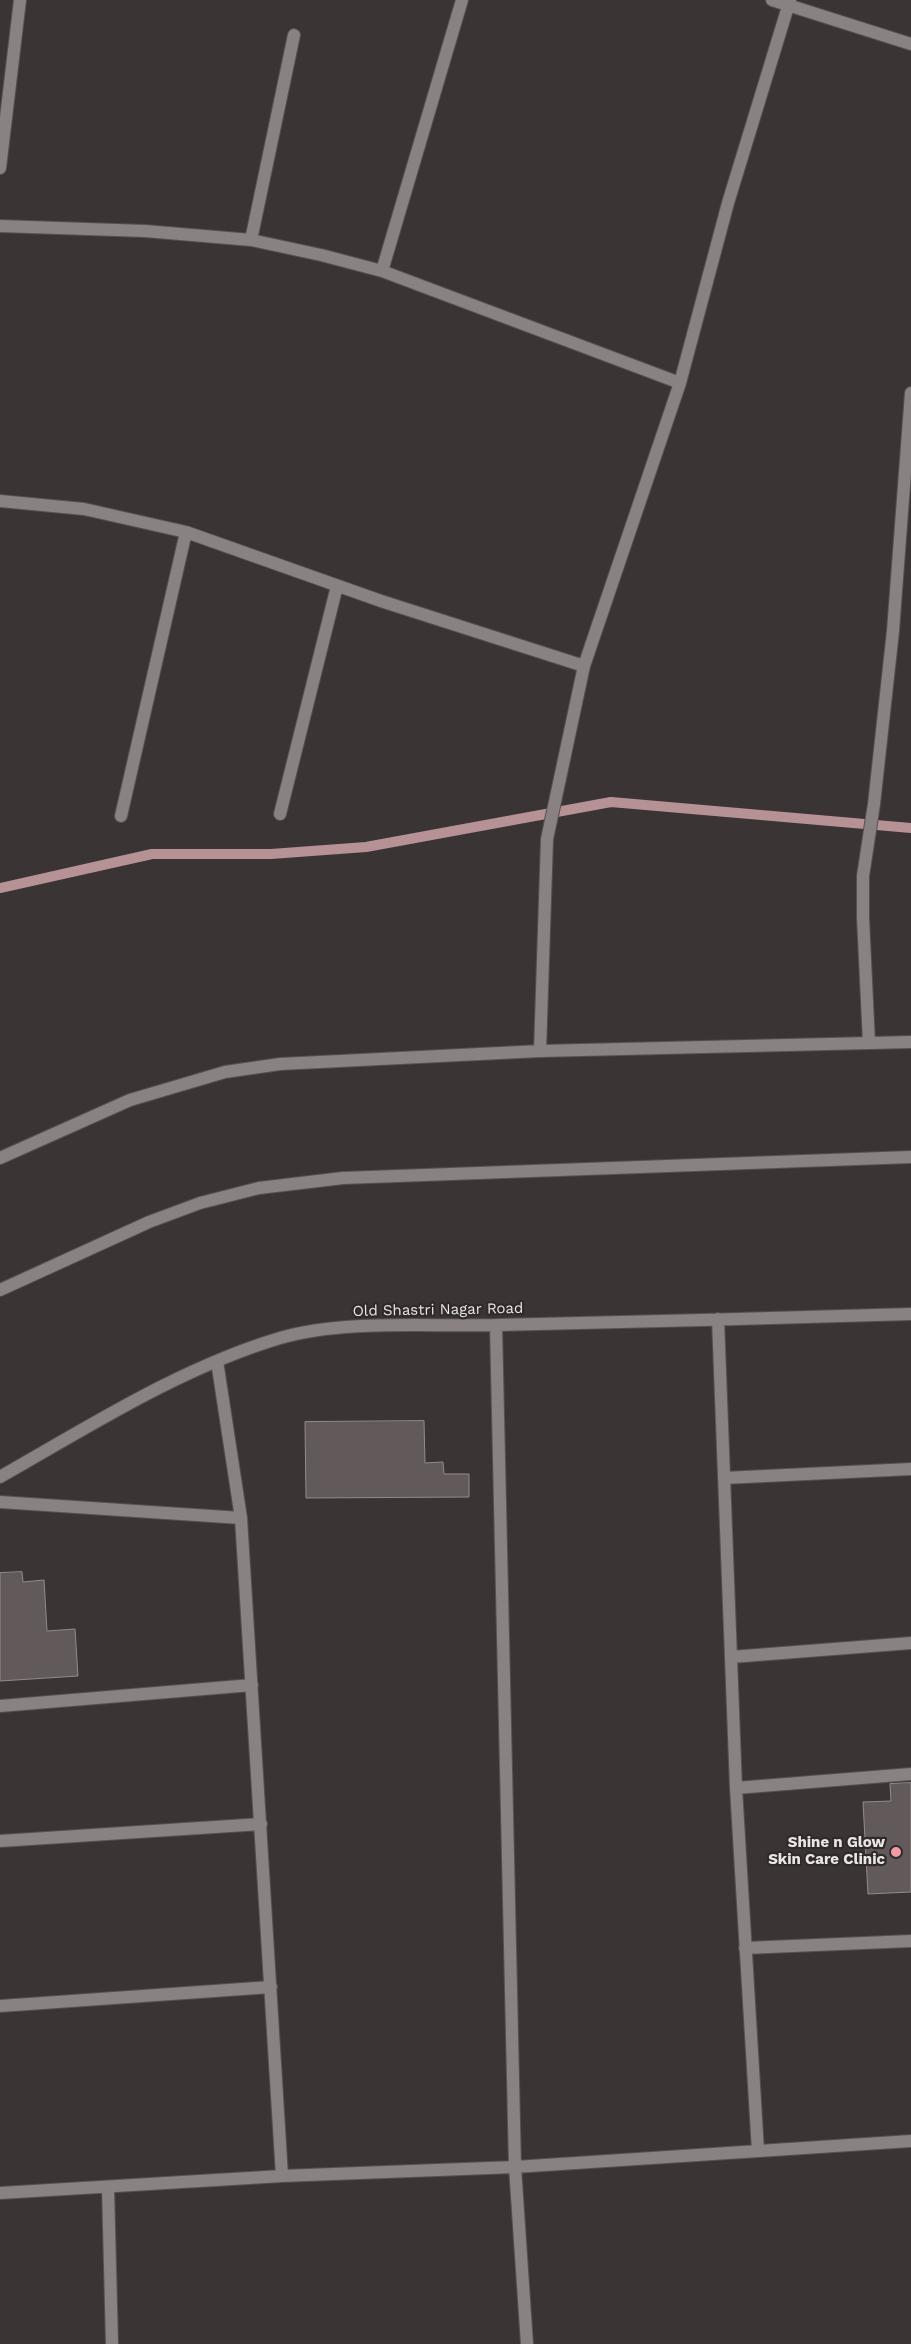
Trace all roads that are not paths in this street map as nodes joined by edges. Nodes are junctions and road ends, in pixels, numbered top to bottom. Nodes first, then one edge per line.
1 (20, 0) edge
2 (462, 0) edge
3 (772, 0) edge
4 (790, 2) edge
5 (294, 35) dead end
6 (911, 44) edge
7 (0, 168) edge
8 (0, 226) edge
9 (251, 240) junction
10 (382, 271) junction
11 (680, 383) junction
12 (911, 393) edge
13 (0, 501) edge
14 (186, 532) junction
15 (337, 586) junction
16 (584, 666) junction
17 (280, 814) dead end
18 (121, 816) dead end
19 (911, 1042) edge
20 (869, 1044) junction
21 (540, 1051) junction
22 (911, 1157) edge
23 (0, 1158) edge
24 (0, 1290) edge
25 (911, 1314) edge
26 (718, 1319) junction
27 (496, 1326) junction
28 (217, 1361) junction
29 (911, 1469) edge
30 (0, 1477) edge
31 (724, 1478) junction
32 (0, 1502) edge
33 (241, 1518) junction
34 (911, 1643) edge
35 (731, 1657) junction
36 (252, 1685) junction
37 (0, 1706) edge
38 (911, 1774) edge
39 (736, 1788) junction
40 (260, 1824) junction
41 (0, 1841) edge
42 (911, 1941) edge
43 (745, 1948) junction
44 (270, 1987) junction
45 (0, 2006) edge
46 (911, 2142) edge
47 (758, 2151) junction
48 (515, 2167) junction
49 (282, 2176) junction
50 (108, 2187) junction
51 (0, 2193) edge
52 (112, 2344) edge
53 (527, 2344) edge

1 - 7 street
2 - 10 street
3 - 4 street
4 - 6 street
4 - 11 street
5 - 9 street
8 - 9 street
9 - 10 street
10 - 11 street
11 - 16 street
12 - 20 street
13 - 14 street
14 - 15 street
14 - 18 street
15 - 16 street
15 - 17 street
16 - 21 street
19 - 20 street
20 - 21 street
21 - 23 street
22 - 24 street
25 - 26 street, Old Shastri Nagar Road
26 - 27 street, Old Shastri Nagar Road
26 - 31 street
27 - 28 street, Old Shastri Nagar Road
27 - 48 street
28 - 30 street, Old Shastri Nagar Road
28 - 33 street
29 - 31 street
31 - 35 street
32 - 33 street
33 - 36 street
34 - 35 street
35 - 39 street
36 - 37 street
36 - 40 street
38 - 39 street
39 - 43 street
40 - 41 street
40 - 44 street
42 - 43 street
43 - 47 street
44 - 45 street
44 - 49 street
46 - 47 street
47 - 48 street
48 - 49 street
48 - 53 street
49 - 50 street
50 - 51 street
50 - 52 street

